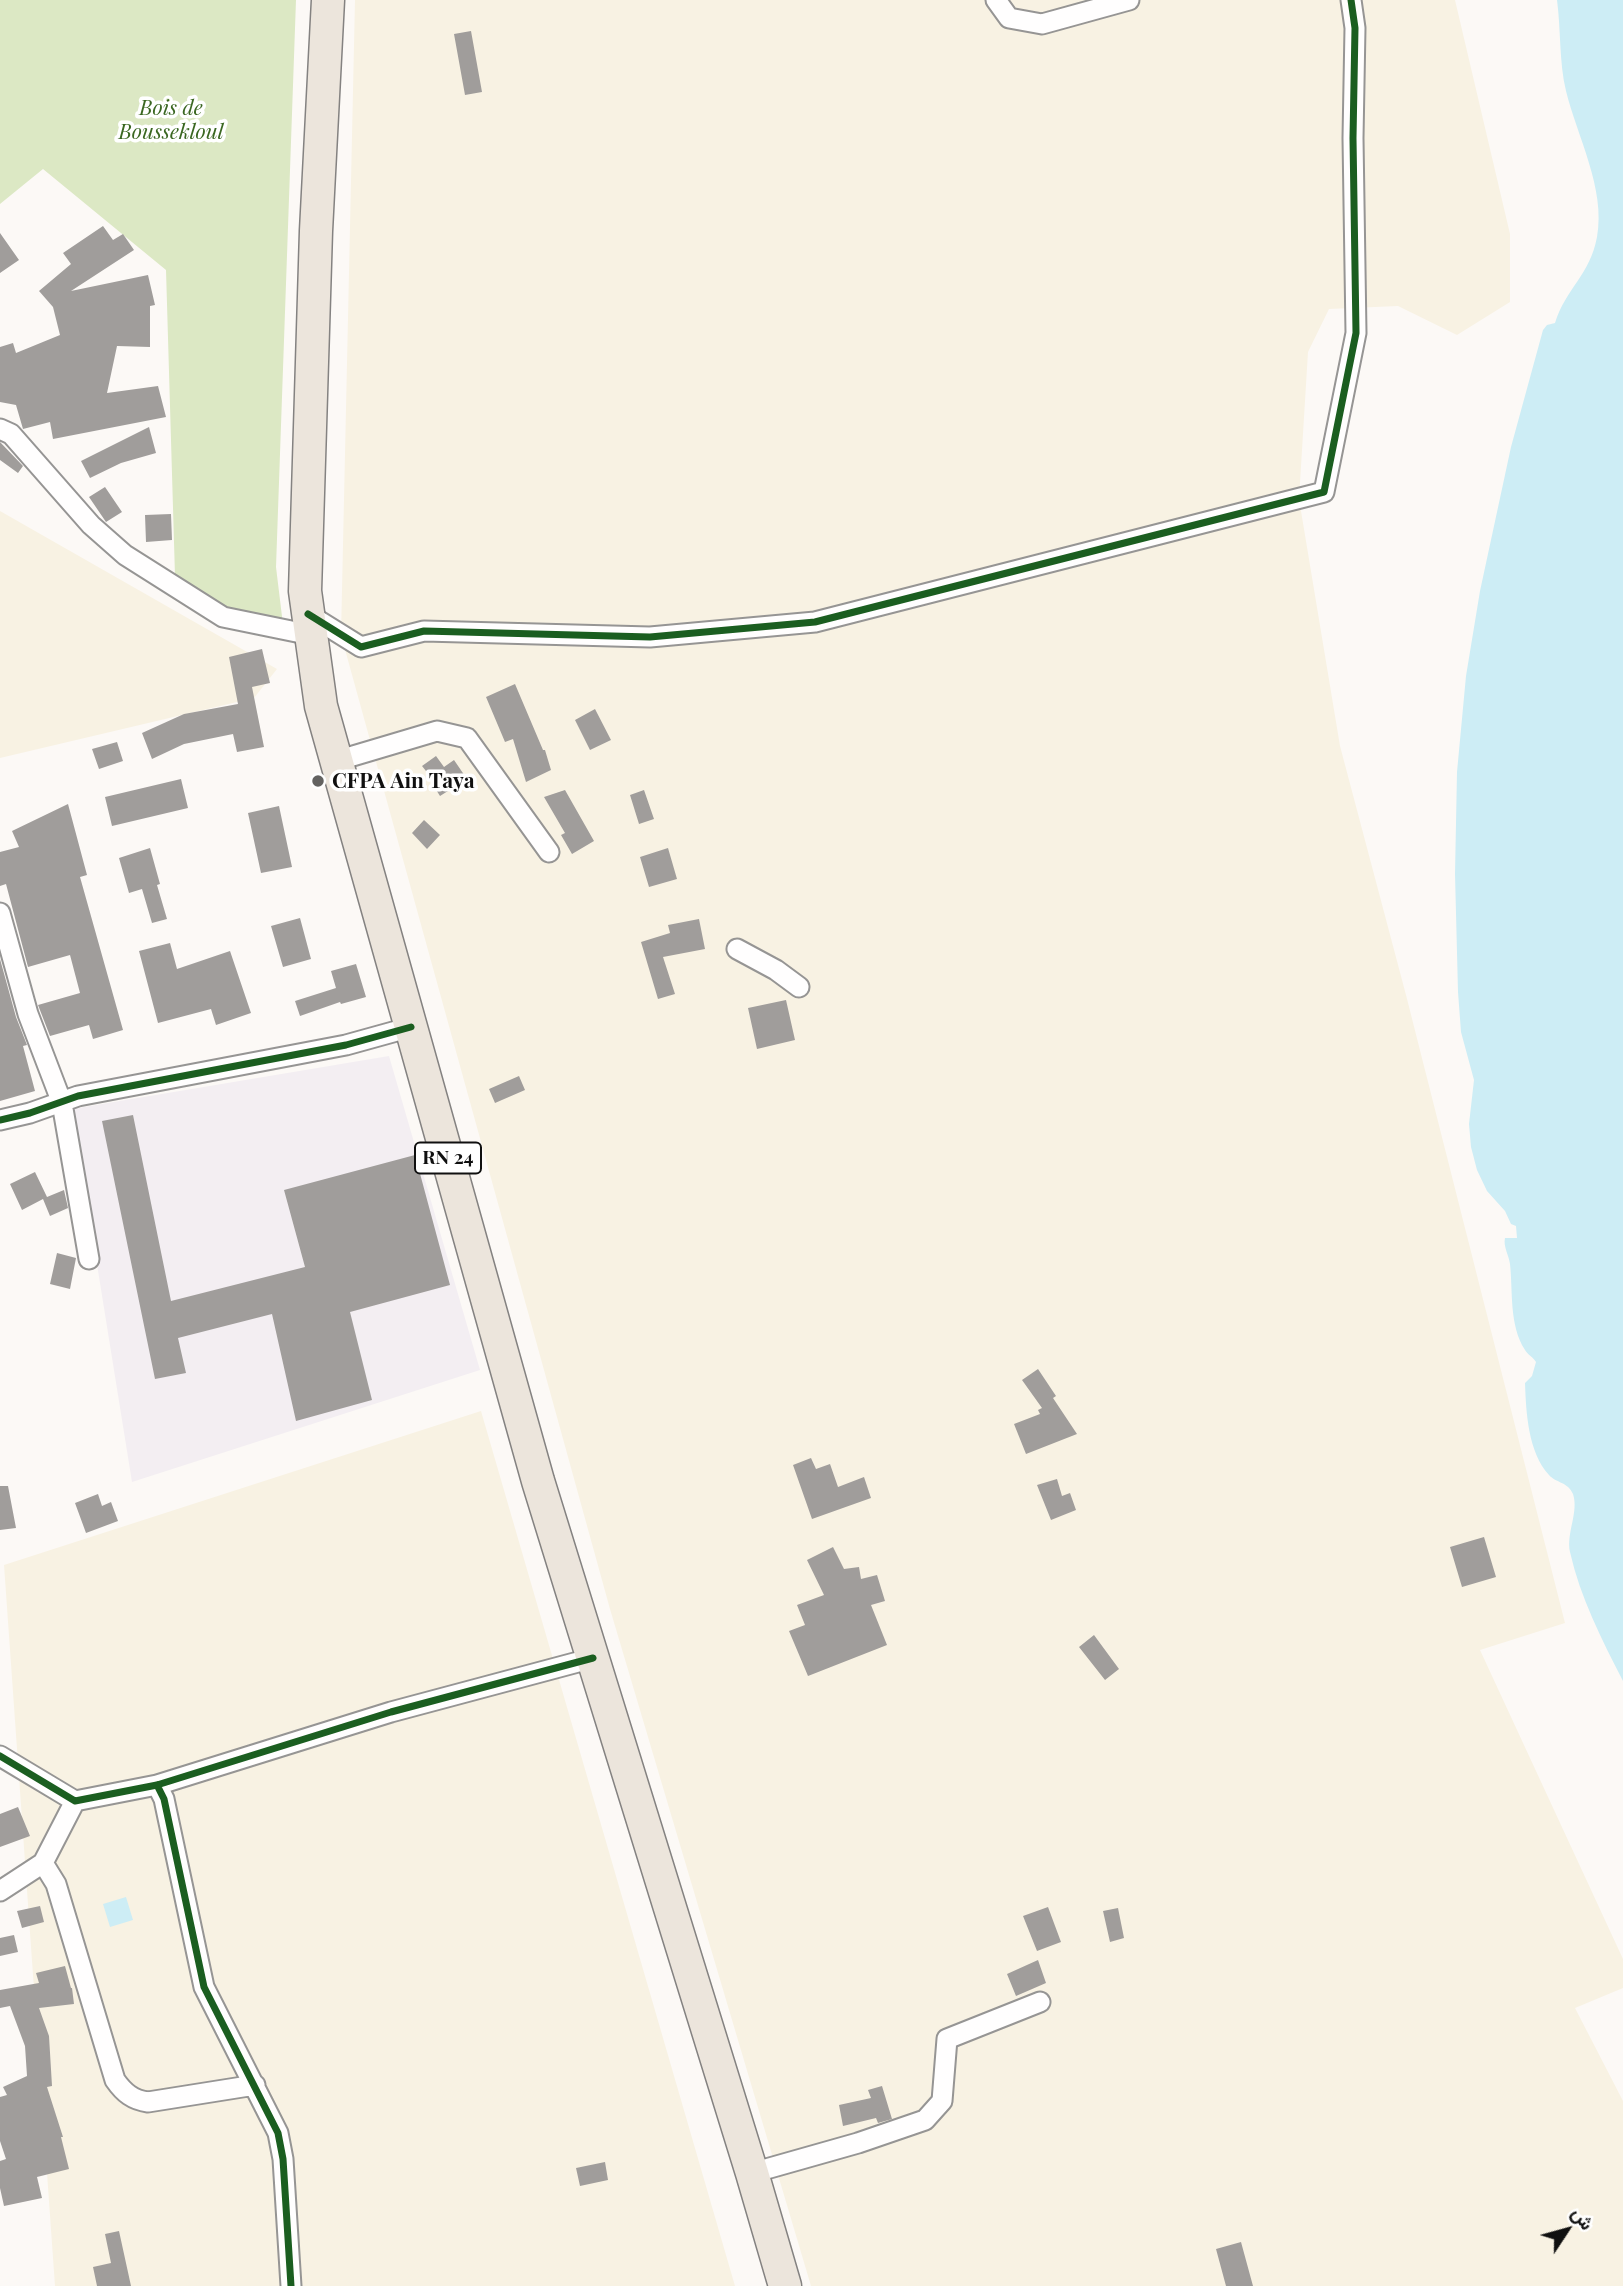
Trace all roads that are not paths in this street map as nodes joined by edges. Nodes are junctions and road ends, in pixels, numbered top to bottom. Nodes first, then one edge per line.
1 (328, 0) edge
2 (996, 0) edge
3 (1129, 0) edge
4 (1351, 0) edge
5 (0, 429) edge
6 (309, 625) junction
7 (337, 761) junction
8 (549, 852) dead end
9 (0, 913) edge
10 (737, 949) dead end
11 (799, 987) dead end
12 (411, 1027) junction
13 (62, 1102) junction
14 (0, 1120) edge
15 (89, 1259) dead end
16 (593, 1658) junction
17 (0, 1756) edge
18 (158, 1786) junction
19 (75, 1801) junction
20 (43, 1863) junction
21 (0, 1891) edge
22 (1040, 2002) dead end
23 (255, 2085) junction
24 (752, 2173) junction
25 (291, 2286) edge
26 (785, 2286) edge

1 - 6 main road, RN 24
2 - 3 street
4 - 6 street
5 - 6 street
6 - 7 main road, RN 24
7 - 8 street
7 - 12 main road, RN 24
9 - 13 street
10 - 11 street
12 - 13 street
12 - 16 main road, RN 24
13 - 14 street
13 - 15 street
16 - 18 street
16 - 24 main road, RN 24
17 - 19 street
18 - 19 street
18 - 23 street
19 - 20 street
20 - 21 street
20 - 23 street
22 - 24 street
23 - 25 street
24 - 26 main road, RN 24

